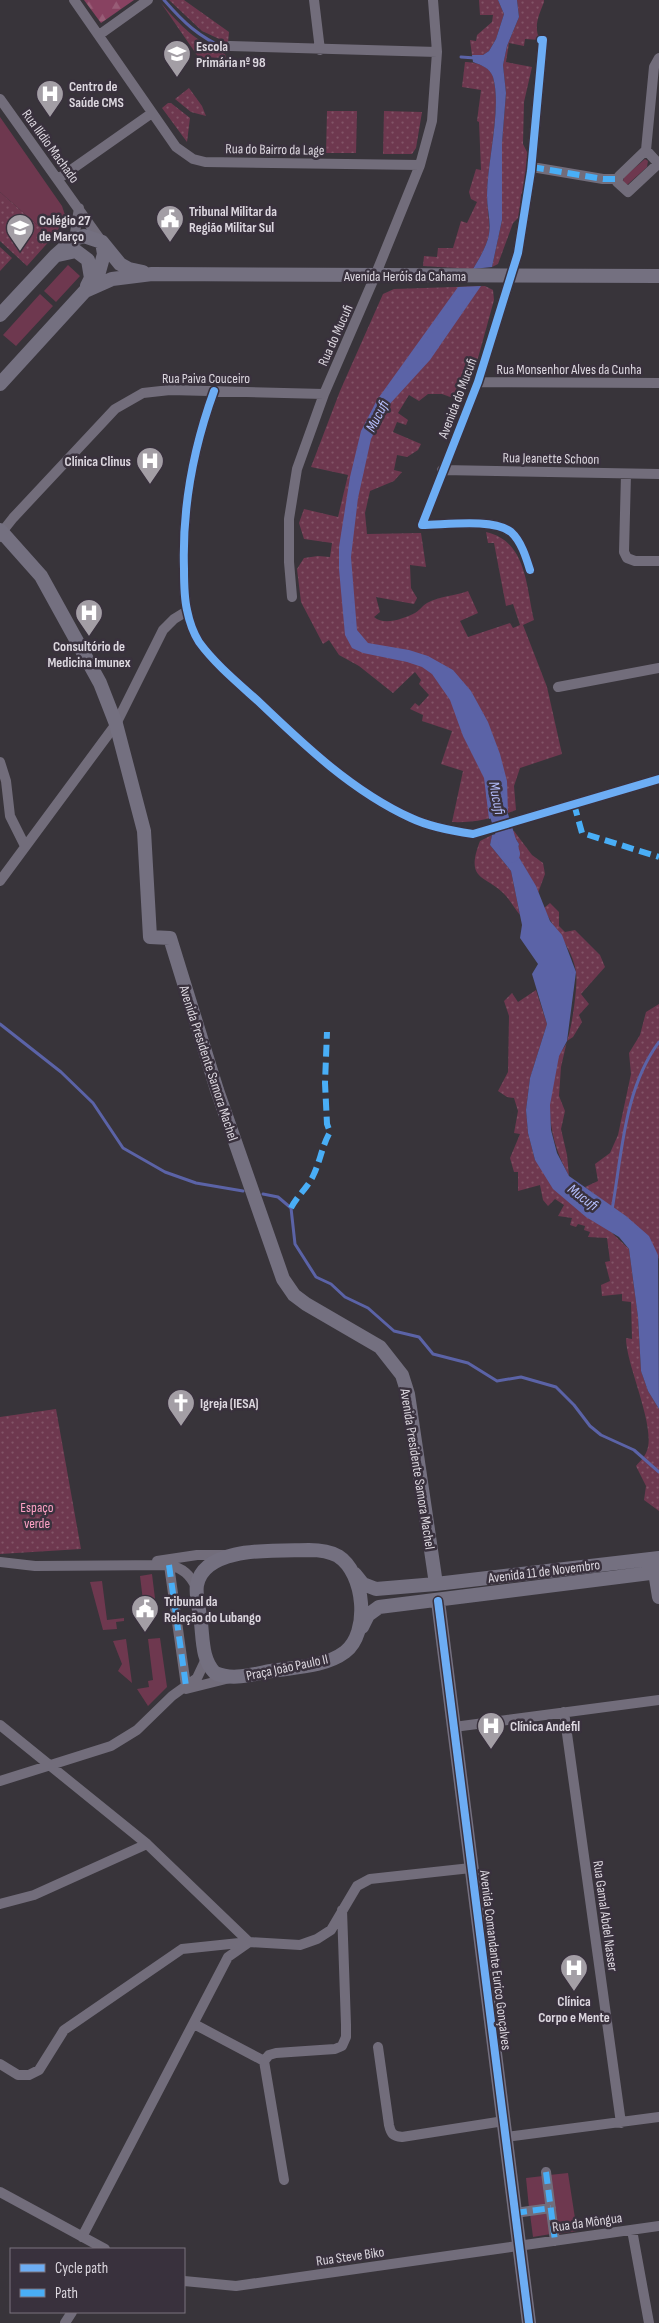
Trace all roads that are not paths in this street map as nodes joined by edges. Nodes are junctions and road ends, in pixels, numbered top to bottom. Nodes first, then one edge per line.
1 (74, 0) edge
2 (148, 0) edge
3 (314, 0) edge
4 (433, 0) edge
5 (99, 34) junction
6 (541, 40) dead end
7 (230, 46) dead end
8 (320, 50) junction
9 (437, 52) junction
10 (659, 58) edge
11 (0, 99) edge
12 (152, 113) junction
13 (646, 150) junction
14 (659, 164) edge
15 (420, 165) junction
16 (532, 167) junction
17 (58, 179) junction
18 (616, 179) junction
19 (79, 208) junction
20 (74, 239) junction
21 (102, 242) junction
22 (56, 256) junction
23 (152, 274) junction
24 (375, 276) junction
25 (659, 276) edge
26 (510, 277) junction
27 (85, 291) junction
28 (0, 315) edge
29 (478, 382) junction
30 (659, 383) edge
31 (0, 384) edge
32 (214, 391) junction
33 (324, 394) junction
34 (442, 470) junction
35 (626, 474) junction
36 (659, 474) edge
37 (0, 533) edge
38 (659, 561) edge
39 (530, 570) dead end
40 (292, 597) dead end
41 (187, 611) junction
42 (659, 668) edge
43 (558, 687) dead end
44 (116, 724) junction
45 (0, 762) edge
46 (659, 779) edge
47 (25, 846) junction
48 (0, 882) edge
49 (232, 1554) junction
50 (656, 1558) edge
51 (0, 1562) edge
52 (346, 1563) junction
53 (146, 1564) junction
54 (169, 1565) junction
55 (657, 1573) edge
56 (436, 1584) junction
57 (196, 1587) junction
58 (659, 1597) edge
59 (438, 1600) junction
60 (356, 1639) junction
61 (206, 1659) junction
62 (233, 1678) junction
63 (183, 1688) junction
64 (659, 1700) edge
65 (564, 1712) junction
66 (0, 1725) edge
67 (454, 1726) junction
68 (51, 1766) junction
69 (0, 1781) edge
70 (147, 1844) junction
71 (472, 1868) junction
72 (0, 1904) edge
73 (342, 1908) junction
74 (249, 1942) junction
75 (194, 2024) junction
76 (378, 2047) dead end
77 (264, 2061) junction
78 (0, 2064) edge
79 (659, 2117) edge
80 (504, 2121) junction
81 (621, 2123) junction
82 (506, 2137) junction
83 (546, 2172) dead end
84 (284, 2180) dead end
85 (0, 2192) edge
86 (551, 2208) junction
87 (515, 2213) junction
88 (659, 2226) edge
89 (632, 2230) junction
90 (82, 2237) junction
91 (555, 2241) junction
92 (519, 2246) junction
93 (103, 2248) edge
94 (185, 2281) edge
95 (529, 2323) edge
96 (649, 2323) edge

1 - 5 street, Rua do Bairro da Lage
2 - 5 street
3 - 8 street
4 - 9 street, Rua do Mucufi
5 - 12 street, Rua do Bairro da Lage
6 - 16 street, Avenida do Mucufi
7 - 8 street
8 - 9 street
9 - 15 street, Rua do Mucufi
10 - 13 street
11 - 17 street, Rua Ilídio Machado
12 - 15 street, Rua do Bairro da Lage
12 - 17 street
13 - 14 street
13 - 18 street
14 - 18 street
15 - 24 street, Rua do Mucufi
16 - 18 street
16 - 26 street, Avenida do Mucufi
17 - 19 street, Rua Ilídio Machado
19 - 20 street
19 - 21 street, Rua Ilídio Machado
20 - 21 street
20 - 22 street
21 - 23 street, Avenida Heróis da Cahama
21 - 27 street
22 - 27 street
22 - 28 street
23 - 24 street, Avenida Heróis da Cahama
23 - 27 street, Avenida Heróis da Cahama
24 - 26 street, Avenida Heróis da Cahama
24 - 33 street, Rua do Mucufi
25 - 26 street, Avenida Heróis da Cahama
26 - 29 street, Avenida do Mucufi
27 - 31 street
29 - 30 street, Rua Monsenhor Alves da Cunha
29 - 34 street, Avenida do Mucufi
32 - 33 street, Rua Paiva Couceiro
32 - 37 street, Rua Paiva Couceiro
32 - 41 street
33 - 40 street, Rua do Mucufi
34 - 35 street, Rua Jeanette Schoon
34 - 39 street, Avenida do Mucufi
35 - 36 street, Rua Jeanette Schoon
35 - 38 street
37 - 44 street, Avenida Presidente Samora Machel
41 - 44 street
41 - 46 street
42 - 43 street
44 - 47 street
44 - 56 street, Avenida Presidente Samora Machel
45 - 47 street
47 - 48 street
49 - 52 street
49 - 53 street
49 - 57 street
50 - 55 street, Avenida 11 de Novembro
50 - 56 street, Avenida 11 de Novembro
51 - 53 street
52 - 56 street, Avenida 11 de Novembro
52 - 60 street
53 - 54 street
54 - 57 street
54 - 63 street
55 - 58 street
55 - 59 street, Avenida 11 de Novembro
56 - 59 street
57 - 61 street
59 - 60 street, Avenida 11 de Novembro
59 - 67 street, Avenida Comandante Eurico Gonçalves
60 - 62 street, Praça João Paulo II
61 - 62 street, Praça João Paulo II
61 - 63 street
62 - 63 street
63 - 68 street
64 - 65 street
65 - 67 street
65 - 81 street, Rua Gamal Abdel Nasser
66 - 68 street
67 - 71 street, Avenida Comandante Eurico Gonçalves
68 - 69 street
68 - 70 street
70 - 72 street
70 - 74 street
71 - 73 street
71 - 80 street, Avenida Comandante Eurico Gonçalves
73 - 74 street
73 - 77 street
74 - 75 street
74 - 78 street
75 - 77 street
75 - 90 street
76 - 80 street
77 - 84 street
79 - 81 street
80 - 82 street, Avenida Comandante Eurico Gonçalves
81 - 82 street
82 - 87 street, Avenida Comandante Eurico Gonçalves
83 - 86 street
85 - 90 street
86 - 87 street
86 - 91 street
87 - 92 street, Avenida Comandante Eurico Gonçalves
88 - 89 street, Rua da Môngua
89 - 91 street, Rua da Môngua
89 - 96 street
90 - 93 street
91 - 92 street, Rua da Môngua
92 - 94 street, Rua Steve Biko
92 - 95 street, Avenida Comandante Eurico Gonçalves

